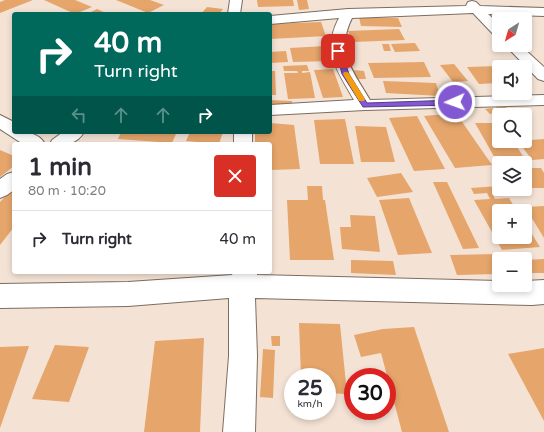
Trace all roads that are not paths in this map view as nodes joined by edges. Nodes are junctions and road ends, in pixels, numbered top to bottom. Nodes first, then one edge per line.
1 (236, 0) edge
2 (472, 5) edge
3 (234, 12) edge
4 (544, 12) edge
5 (348, 13) junction
6 (272, 20) edge
7 (492, 25) edge
8 (519, 52) edge
9 (544, 76) edge
10 (544, 100) edge
11 (365, 105) junction
12 (272, 110) edge
13 (0, 121) edge
14 (12, 129) edge
15 (20, 134) edge
16 (72, 134) edge
17 (33, 142) edge
18 (62, 142) edge
19 (12, 181) edge
20 (0, 190) edge
21 (243, 279) edge
22 (544, 292) edge
23 (0, 296) edge
24 (239, 432) edge

1 - 3 street
2 - 4 street
2 - 5 street
2 - 7 street
5 - 6 street
5 - 11 street
8 - 9 street
10 - 11 street
11 - 12 street
13 - 14 street
15 - 17 street
16 - 18 street
19 - 20 street
21 - 22 street
21 - 23 street
21 - 24 street

